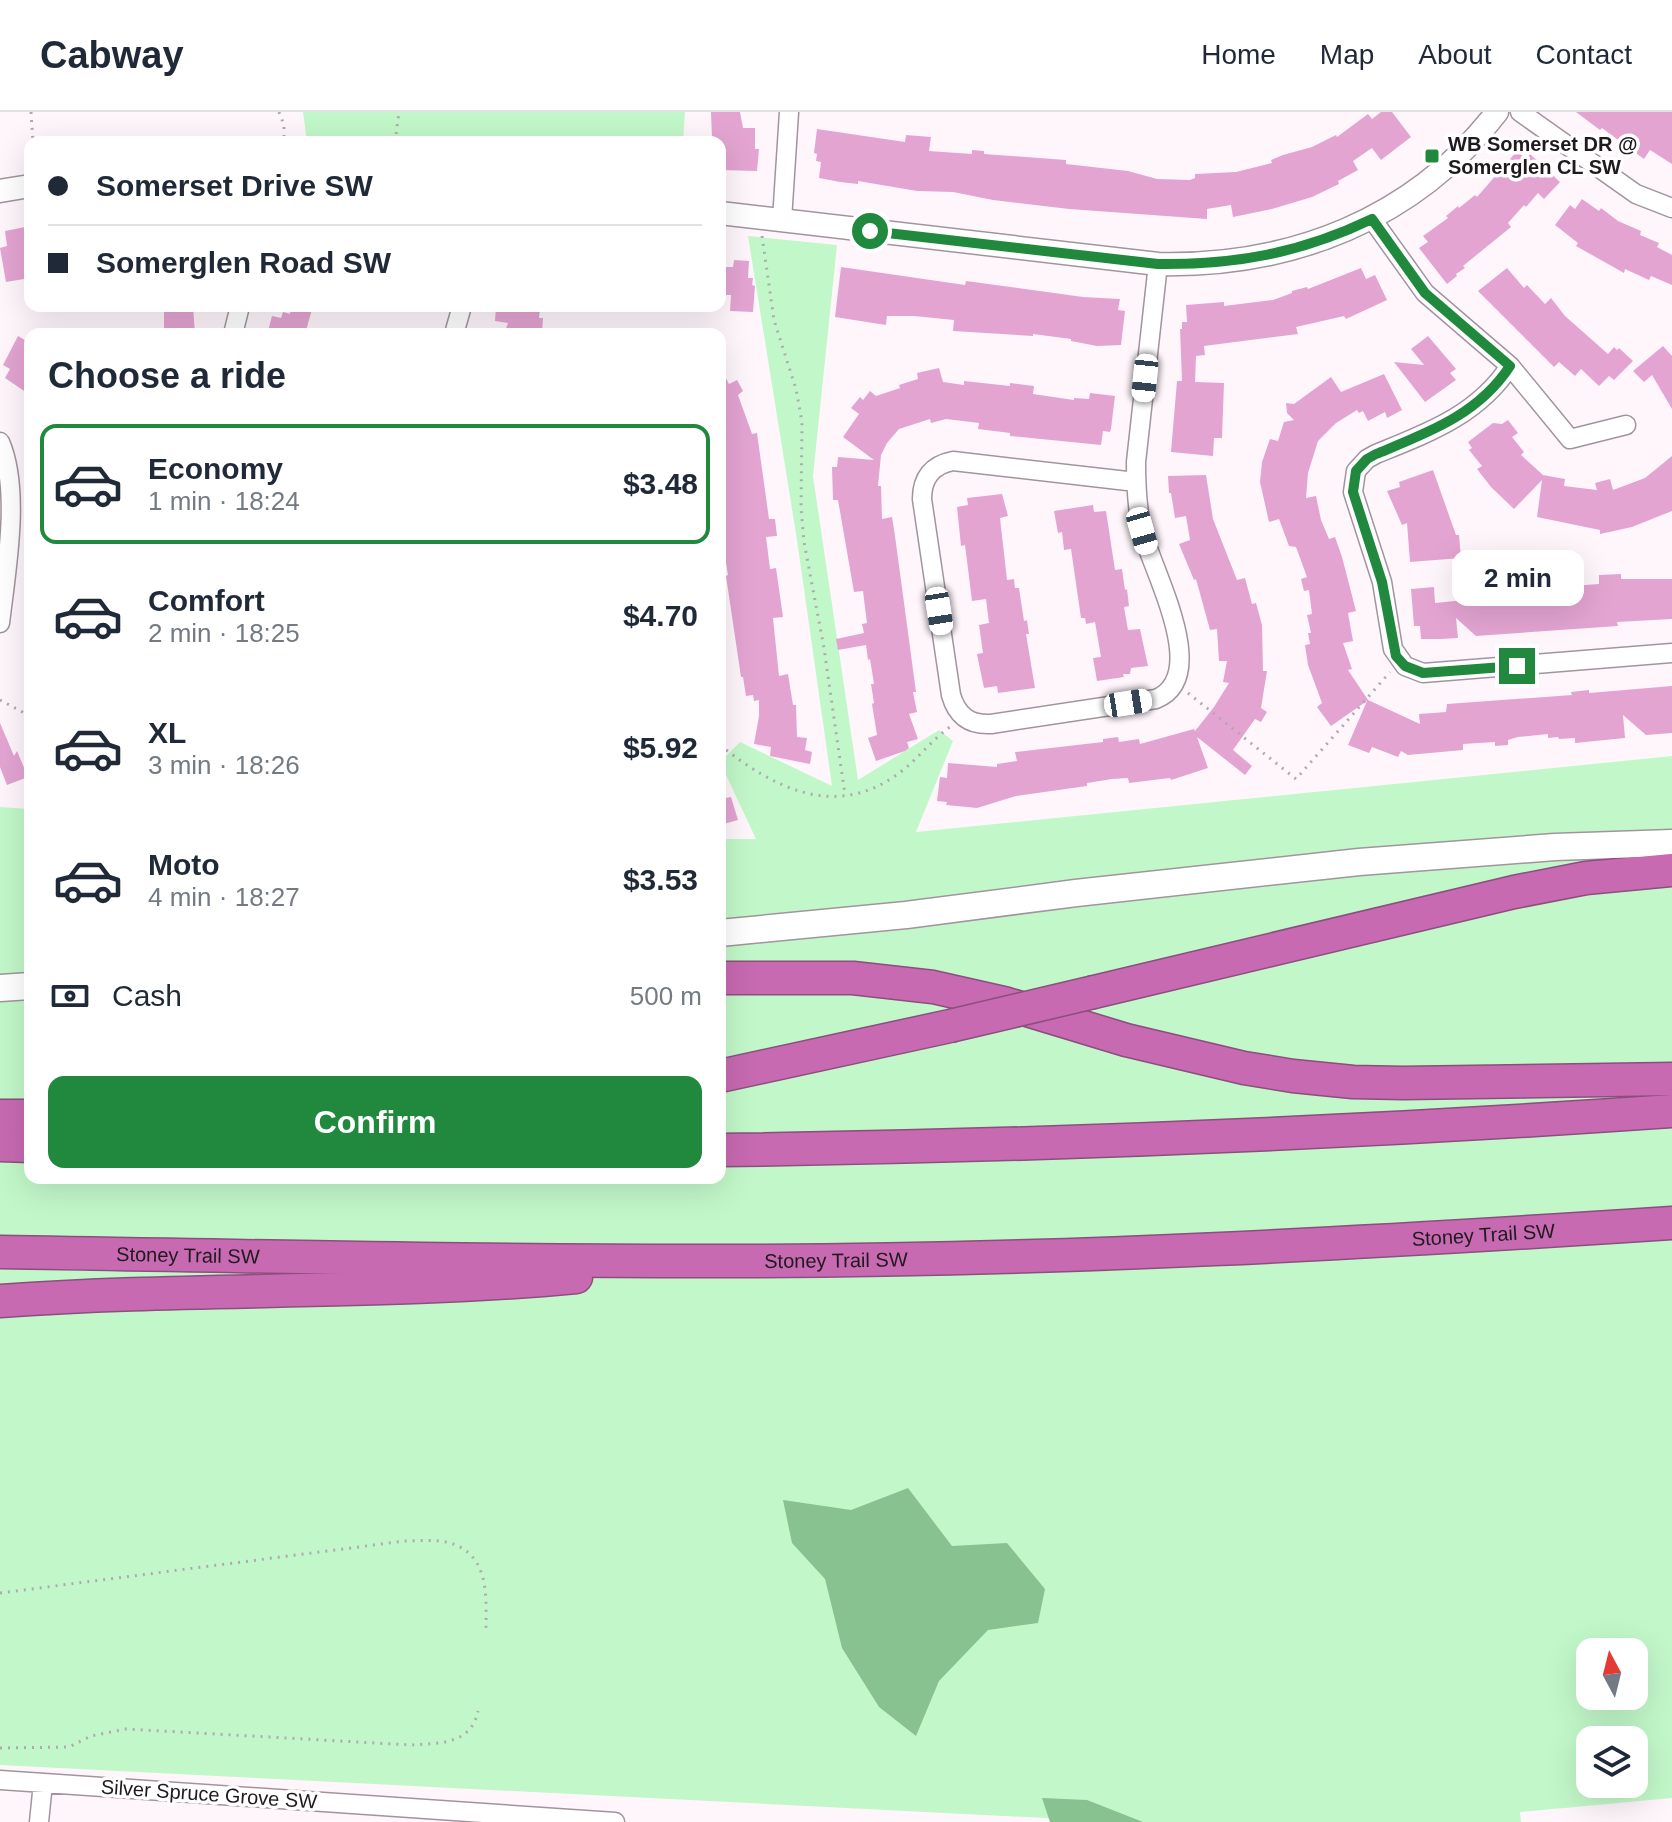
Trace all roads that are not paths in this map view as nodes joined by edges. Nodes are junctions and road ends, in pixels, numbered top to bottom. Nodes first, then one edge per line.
1 (789, 112) edge
2 (1497, 112) edge
3 (1520, 112) edge
4 (24, 187) edge
5 (0, 191) edge
6 (1672, 208) edge
7 (726, 214) edge
8 (1372, 219) junction
9 (782, 220) junction
10 (1158, 264) junction
11 (1510, 366) junction
12 (1626, 425) dead end
13 (0, 442) edge
14 (1136, 482) junction
15 (0, 623) edge
16 (1672, 653) edge
17 (1672, 843) edge
18 (1672, 870) edge
19 (726, 932) edge
20 (726, 978) edge
21 (24, 986) edge
22 (0, 988) edge
23 (726, 1075) edge
24 (1672, 1079) edge
25 (1672, 1111) edge
26 (0, 1116) edge
27 (24, 1116) edge
28 (0, 1145) edge
29 (24, 1146) edge
30 (726, 1150) edge
31 (1672, 1223) edge
32 (0, 1252) edge
33 (757, 1261) junction
34 (0, 1301) edge
35 (0, 1780) edge
36 (43, 1783) junction
37 (39, 1822) edge
38 (615, 1822) edge

1 - 9 street
2 - 8 street
3 - 6 street
4 - 5 street
7 - 9 street
8 - 10 street
8 - 11 street
9 - 10 street
10 - 14 street
11 - 12 street
11 - 16 street
13 - 15 street
14 - 14 street
17 - 19 main road
18 - 23 highway, bridge
20 - 24 highway
21 - 22 main road
25 - 30 highway
26 - 27 highway
28 - 29 highway
31 - 33 highway, Stoney Trail SW
32 - 33 highway, Stoney Trail SW
33 - 34 highway
35 - 36 street, Silver Spruce Grove SW
36 - 37 street
36 - 38 street, Silver Spruce Grove SW

